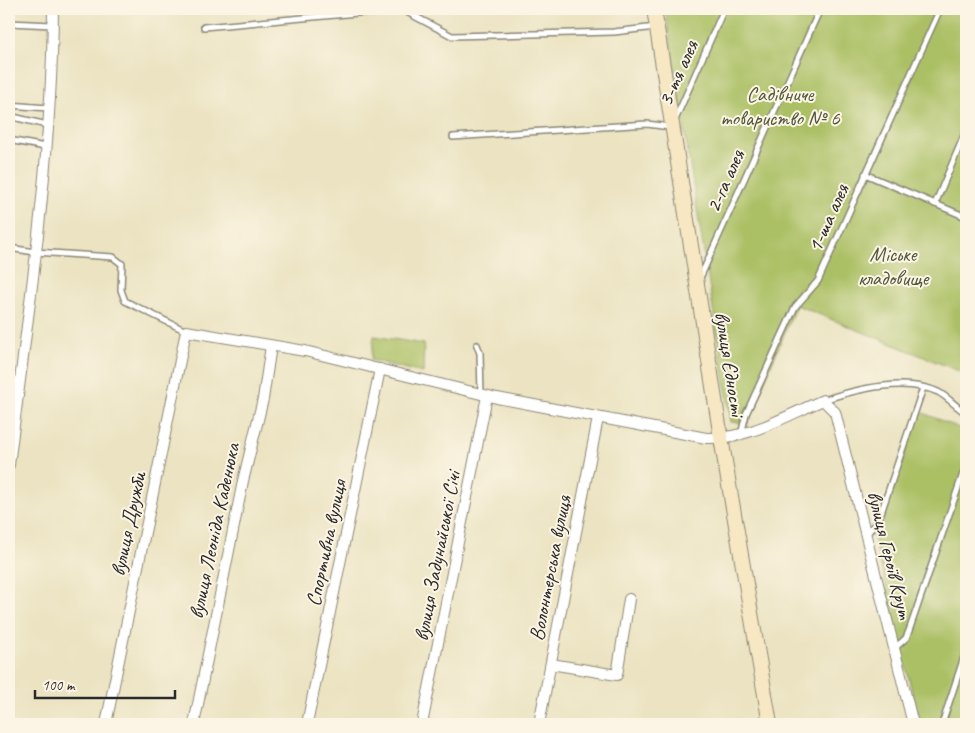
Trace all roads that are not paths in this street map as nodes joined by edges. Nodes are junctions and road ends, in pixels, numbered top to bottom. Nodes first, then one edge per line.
1 (53, 9) edge
2 (401, 9) edge
3 (654, 9) edge
4 (724, 9) edge
5 (820, 9) edge
6 (940, 9) edge
7 (9, 23) edge
8 (53, 25) junction
9 (204, 27) dead end
10 (657, 27) junction
11 (9, 105) edge
12 (48, 108) junction
13 (9, 116) edge
14 (47, 125) junction
15 (674, 125) junction
16 (966, 131) edge
17 (454, 137) dead end
18 (9, 140) edge
19 (45, 147) junction
20 (865, 174) junction
21 (936, 204) junction
22 (966, 218) edge
23 (9, 248) edge
24 (35, 252) junction
25 (697, 284) junction
26 (186, 331) junction
27 (477, 345) dead end
28 (271, 346) junction
29 (380, 369) junction
30 (923, 388) junction
31 (484, 395) junction
32 (824, 400) junction
33 (966, 412) edge
34 (598, 418) junction
35 (741, 435) junction
36 (722, 438) junction
37 (10, 440) edge
38 (9, 465) edge
39 (966, 466) edge
40 (866, 535) junction
41 (629, 599) dead end
42 (894, 649) junction
43 (966, 652) edge
44 (551, 664) junction
45 (106, 724) edge
46 (194, 724) edge
47 (307, 724) edge
48 (422, 724) edge
49 (539, 724) edge
50 (770, 724) edge
51 (912, 724) edge
52 (942, 724) edge

1 - 8 street
2 - 9 lane
2 - 10 lane
3 - 10 main road, вулиця Єдності
4 - 15 lane, 3-тя алея
5 - 25 lane, 2-га алея
6 - 20 lane, 1-ша алея
7 - 8 lane
8 - 12 street
10 - 15 main road, вулиця Єдності
11 - 12 lane
12 - 14 street
13 - 14 lane
14 - 19 street
15 - 17 lane
15 - 25 main road, вулиця Єдності
16 - 21 lane
18 - 19 lane
19 - 24 street
20 - 21 lane
20 - 35 lane, 1-ша алея
21 - 22 lane
23 - 24 lane
24 - 26 lane
24 - 37 street
25 - 36 main road, вулиця Єдності
26 - 28 street
26 - 45 street, вулиця Дружби
27 - 31 lane
28 - 29 street
28 - 46 street, вулиця Леоніда Каденюка
29 - 31 street
29 - 47 street, Спортивна вулиця
30 - 32 lane
30 - 33 lane
30 - 40 lane
31 - 34 street
31 - 48 street, вулиця Задунайської Січі
32 - 35 street
32 - 40 street, вулиця Героїв Крут
34 - 36 street
34 - 44 street, Волонтерська вулиця
35 - 36 street
36 - 50 main road, вулиця Єдності
37 - 38 street
39 - 42 lane
40 - 42 street, вулиця Героїв Крут
41 - 44 street
42 - 51 street, вулиця Героїв Крут
43 - 52 lane
44 - 49 street, Волонтерська вулиця

